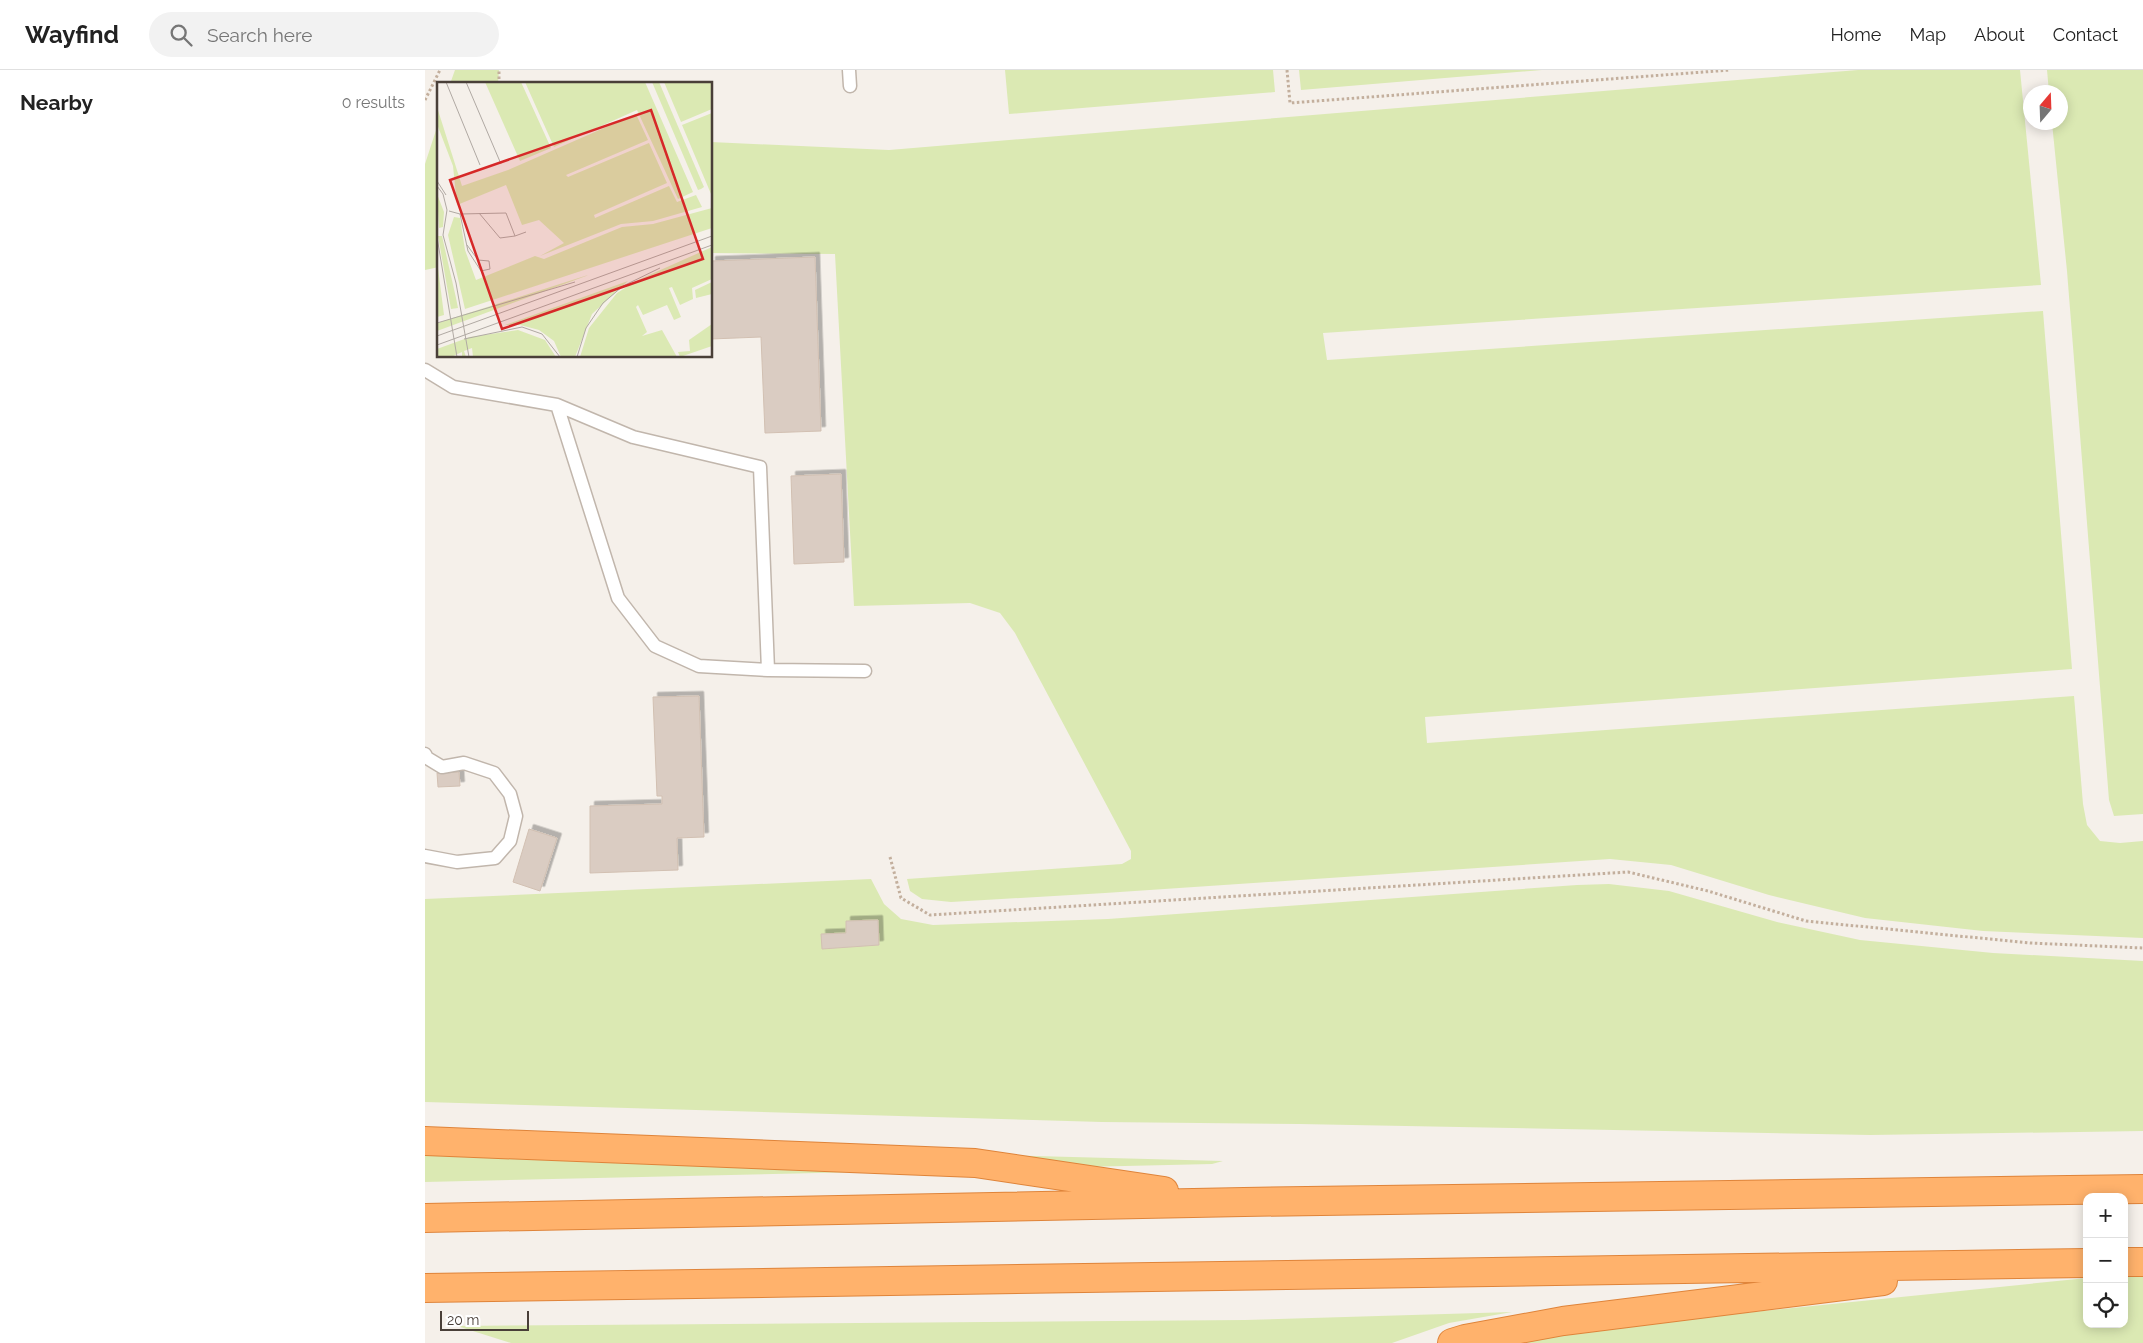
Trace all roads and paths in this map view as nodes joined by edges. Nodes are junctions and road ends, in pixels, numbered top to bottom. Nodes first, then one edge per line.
1 (440, 70) edge
2 (849, 70) edge
3 (1287, 70) edge
4 (1729, 70) edge
5 (850, 86) dead end
6 (425, 100) edge
7 (425, 370) edge
8 (557, 405) junction
9 (768, 670) junction
10 (865, 671) dead end
11 (425, 754) edge
12 (425, 856) edge
13 (890, 856) dead end
14 (2143, 948) edge
15 (425, 1141) edge
16 (2143, 1189) edge
17 (1244, 1202) junction
18 (425, 1218) edge
19 (2128, 1262) edge
20 (2143, 1262) edge
21 (2083, 1263) edge
22 (2013, 1264) junction
23 (425, 1288) edge
24 (1451, 1343) edge

1 - 6 path
2 - 5 lane
3 - 4 path
7 - 8 lane
8 - 9 lane
8 - 9 lane
9 - 10 lane
11 - 12 lane
13 - 14 path
15 - 17 highway
16 - 17 highway
17 - 18 highway
19 - 20 highway
21 - 22 highway
22 - 23 highway
22 - 24 highway

